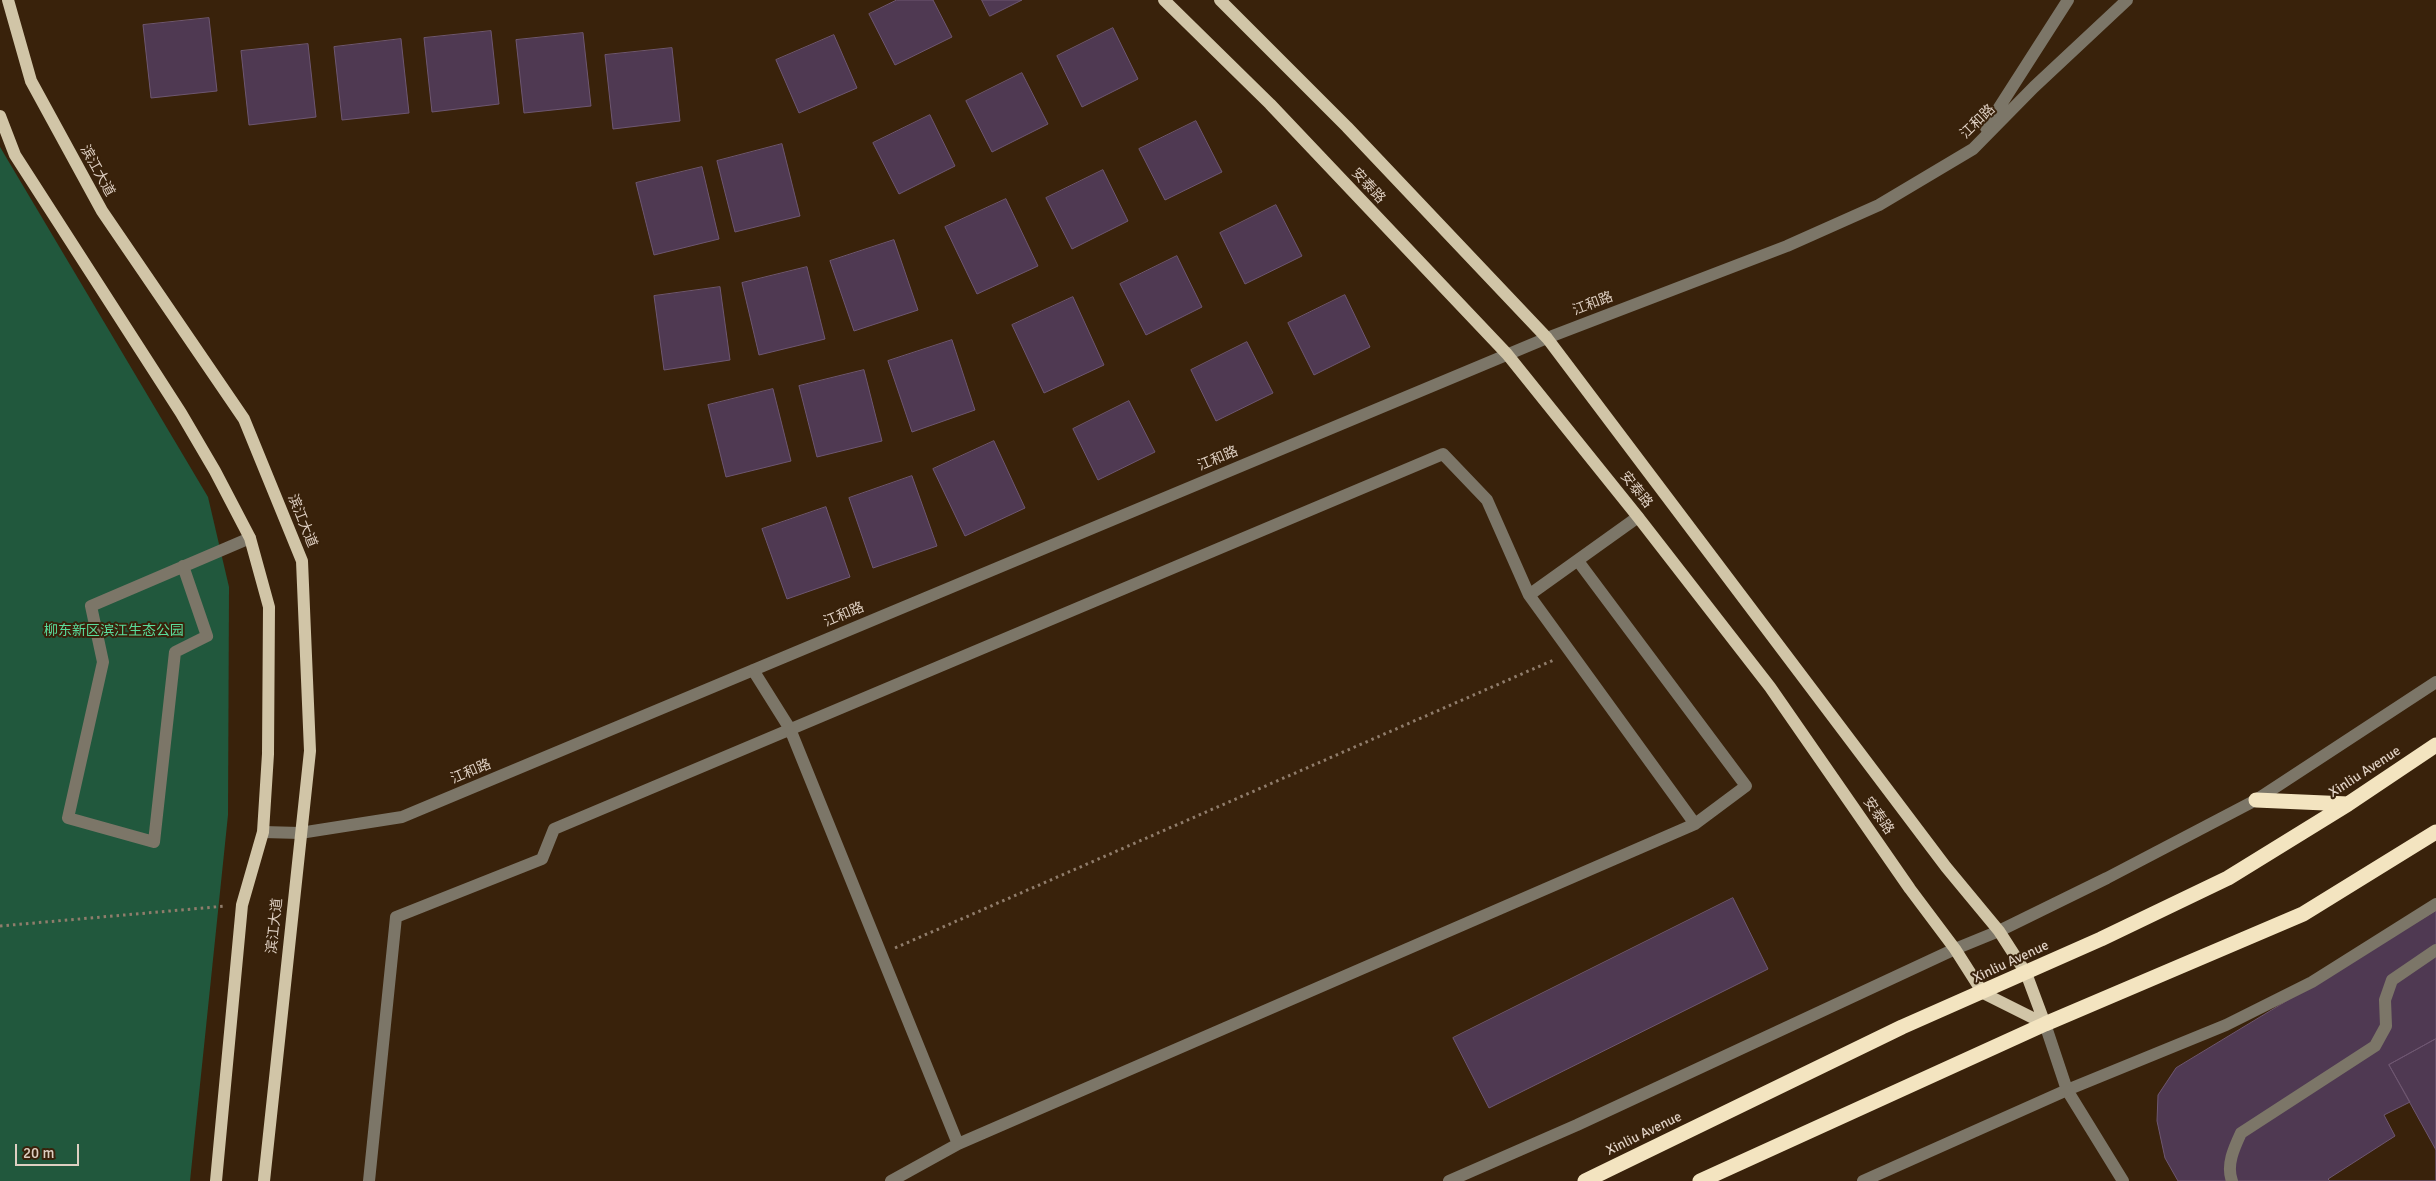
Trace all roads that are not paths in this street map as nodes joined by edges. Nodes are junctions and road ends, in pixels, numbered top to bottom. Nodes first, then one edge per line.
1 (8, 0) edge
2 (1164, 0) edge
3 (1220, 0) edge
4 (2068, 0) edge
5 (2127, 0) edge
6 (0, 116) edge
7 (1973, 149) junction
8 (1546, 338) junction
9 (1506, 354) junction
10 (1638, 517) junction
11 (250, 538) junction
12 (1578, 561) junction
13 (184, 566) junction
14 (1529, 595) junction
15 (753, 670) junction
16 (2436, 682) edge
17 (790, 729) junction
18 (2436, 745) edge
19 (2256, 800) junction
20 (2348, 804) junction
21 (1695, 824) junction
22 (263, 832) junction
23 (2436, 832) edge
24 (300, 833) junction
25 (2436, 904) edge
26 (1999, 931) junction
27 (1955, 949) junction
28 (2436, 950) edge
29 (2026, 973) junction
30 (1983, 993) junction
31 (2045, 1024) junction
32 (2067, 1090) junction
33 (958, 1144) junction
34 (216, 1181) edge
35 (264, 1181) edge
36 (369, 1181) edge
37 (891, 1181) edge
38 (1449, 1181) edge
39 (1585, 1181) edge
40 (1700, 1181) edge
41 (1863, 1181) edge
42 (2123, 1181) edge
43 (2232, 1181) edge

1 - 24 main road, 滨江大道
2 - 9 main road, 安泰路
3 - 8 main road, 安泰路
4 - 7 street
5 - 7 street, 江和路
6 - 11 main road
7 - 8 street, 江和路
8 - 9 street, 江和路
8 - 26 main road, 安泰路
9 - 10 main road, 安泰路
9 - 15 street, 江和路
10 - 12 street
10 - 27 main road, 安泰路
11 - 13 street
11 - 22 main road
12 - 14 street
12 - 21 street
13 - 13 street
14 - 17 street
14 - 21 street
15 - 17 street
15 - 24 street, 江和路
16 - 19 street
17 - 33 street
17 - 36 street
18 - 20 highway, Xinliu Avenue
19 - 20 highway
19 - 26 street
20 - 29 highway, Xinliu Avenue
21 - 33 street
22 - 24 street, 江和路
22 - 34 main road
23 - 31 highway
24 - 35 main road, 滨江大道
25 - 32 street
26 - 27 street
26 - 29 main road, 安泰路
27 - 30 main road, 安泰路
27 - 38 street
28 - 43 street
29 - 30 highway, Xinliu Avenue
29 - 31 main road, 安泰路
30 - 31 main road
30 - 39 highway, Xinliu Avenue
31 - 32 street, 安泰路
31 - 40 highway
32 - 41 street
32 - 42 street, 安泰路
33 - 37 street

